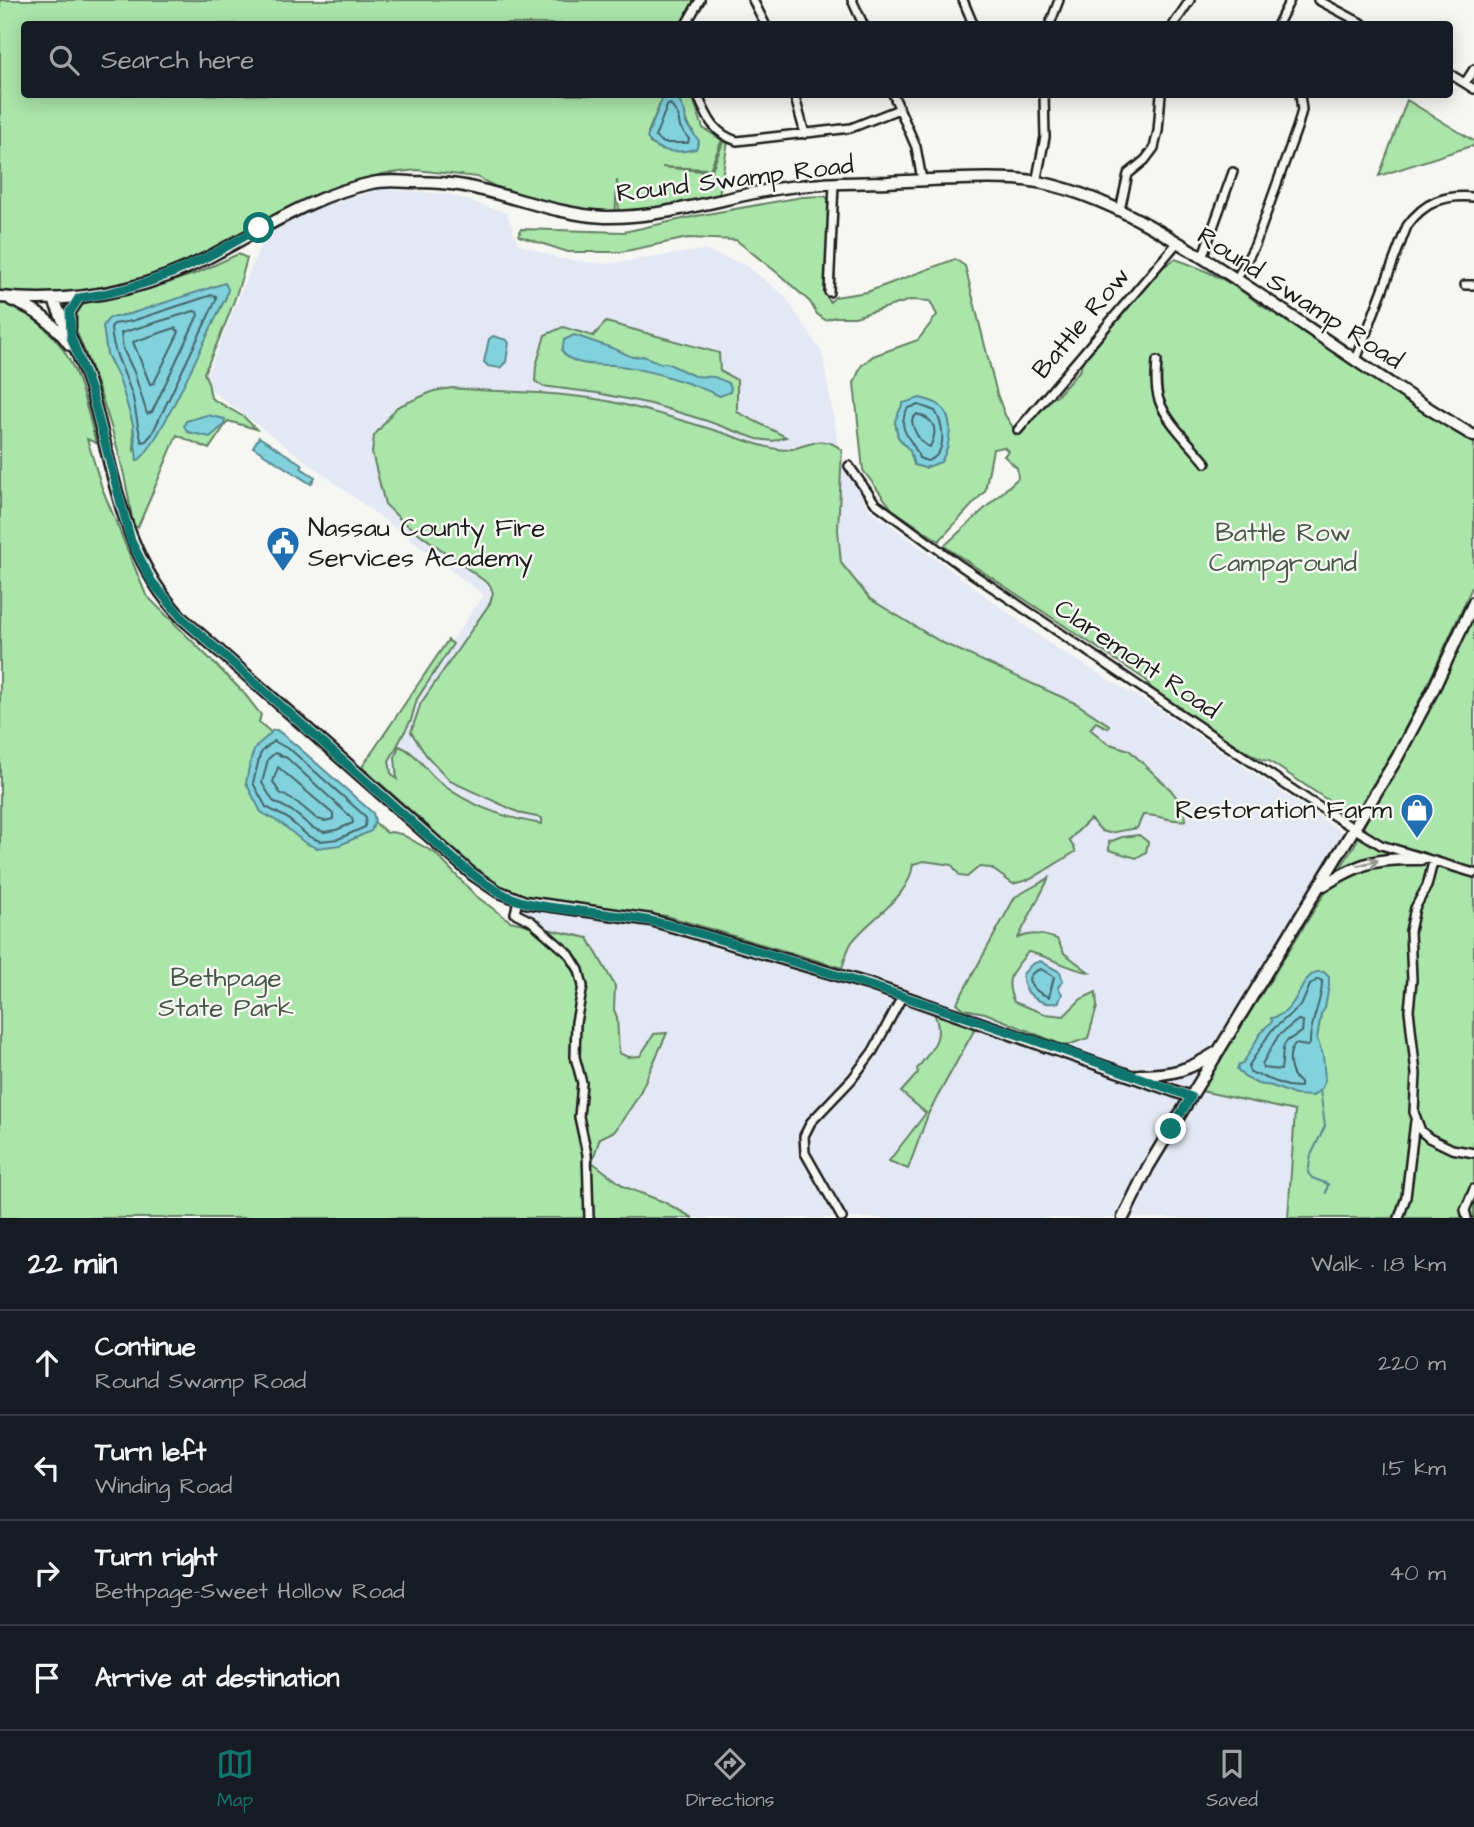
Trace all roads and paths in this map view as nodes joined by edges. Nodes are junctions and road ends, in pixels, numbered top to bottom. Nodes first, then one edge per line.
1 (700, 0) edge
2 (754, 0) edge
3 (852, 0) edge
4 (963, 0) edge
5 (1059, 0) edge
6 (1190, 0) edge
7 (1290, 0) edge
8 (1318, 0) edge
9 (688, 21) edge
10 (764, 21) edge
11 (862, 21) edge
12 (972, 21) edge
13 (1051, 21) edge
14 (1176, 21) edge
15 (1280, 21) edge
16 (1357, 21) edge
17 (1474, 69) edge
18 (1453, 76) edge
19 (1465, 83) junction
20 (1474, 89) edge
21 (699, 98) edge
22 (795, 98) edge
23 (895, 98) edge
24 (1044, 98) edge
25 (1161, 98) edge
26 (1300, 98) edge
27 (899, 109) junction
28 (805, 134) junction
29 (1233, 172) dead end
30 (922, 180) junction
31 (1036, 183) junction
32 (834, 184) junction
33 (1474, 197) edge
34 (1120, 210) junction
35 (1177, 243) junction
36 (1202, 258) junction
37 (1237, 280) junction
38 (829, 292) dead end
39 (0, 297) edge
40 (79, 298) junction
41 (54, 300) junction
42 (71, 337) junction
43 (1356, 360) junction
44 (1157, 361) dead end
45 (81, 362) junction
46 (1018, 430) dead end
47 (1474, 436) edge
48 (1206, 463) dead end
49 (849, 466) dead end
50 (1474, 602) edge
51 (1354, 829) junction
52 (1421, 859) junction
53 (1433, 862) junction
54 (1474, 873) edge
55 (1320, 887) junction
56 (518, 900) junction
57 (903, 995) junction
58 (1220, 1050) junction
59 (1129, 1075) junction
60 (1191, 1097) junction
61 (1415, 1121) junction
62 (1473, 1155) edge
63 (1474, 1189) edge
64 (590, 1218) edge
65 (842, 1218) edge
66 (1124, 1218) edge
67 (1399, 1218) edge
68 (1467, 1218) edge

1 - 9 street
2 - 10 street
3 - 11 street
4 - 12 street
5 - 13 street
6 - 14 street
7 - 15 street
8 - 16 street
17 - 19 street
18 - 19 street
19 - 20 street
21 - 28 street
22 - 28 street
23 - 27 street
24 - 31 street
25 - 34 street
26 - 37 street
27 - 28 street
27 - 30 street
29 - 36 street
30 - 31 main road, Round Swamp Road
30 - 32 main road, Round Swamp Road
31 - 34 main road, Round Swamp Road
32 - 38 street
32 - 40 main road, Round Swamp Road
33 - 43 street
34 - 35 main road, Round Swamp Road
35 - 36 main road, Round Swamp Road
35 - 46 street, Battle Row
36 - 37 main road, Round Swamp Road
37 - 43 main road, Round Swamp Road
39 - 41 main road, Round Swamp Road
39 - 45 main road
40 - 41 main road, Round Swamp Road
40 - 42 main road
41 - 42 main road
42 - 45 main road
43 - 47 main road, Round Swamp Road
44 - 48 street
45 - 56 main road
49 - 51 street, Claremont Road
50 - 51 main road
51 - 52 street, Claremont Road
51 - 55 main road
52 - 53 street, Claremont Road
55 -> 52 main road
53 - 54 street, Claremont Road
53 - 61 street
55 - 58 main road
56 - 57 main road
56 - 64 street
57 - 59 main road
57 - 65 street
58 - 59 main road
58 - 60 main road
59 - 60 main road
60 - 66 main road
61 - 62 street
61 - 67 street
63 - 68 street

